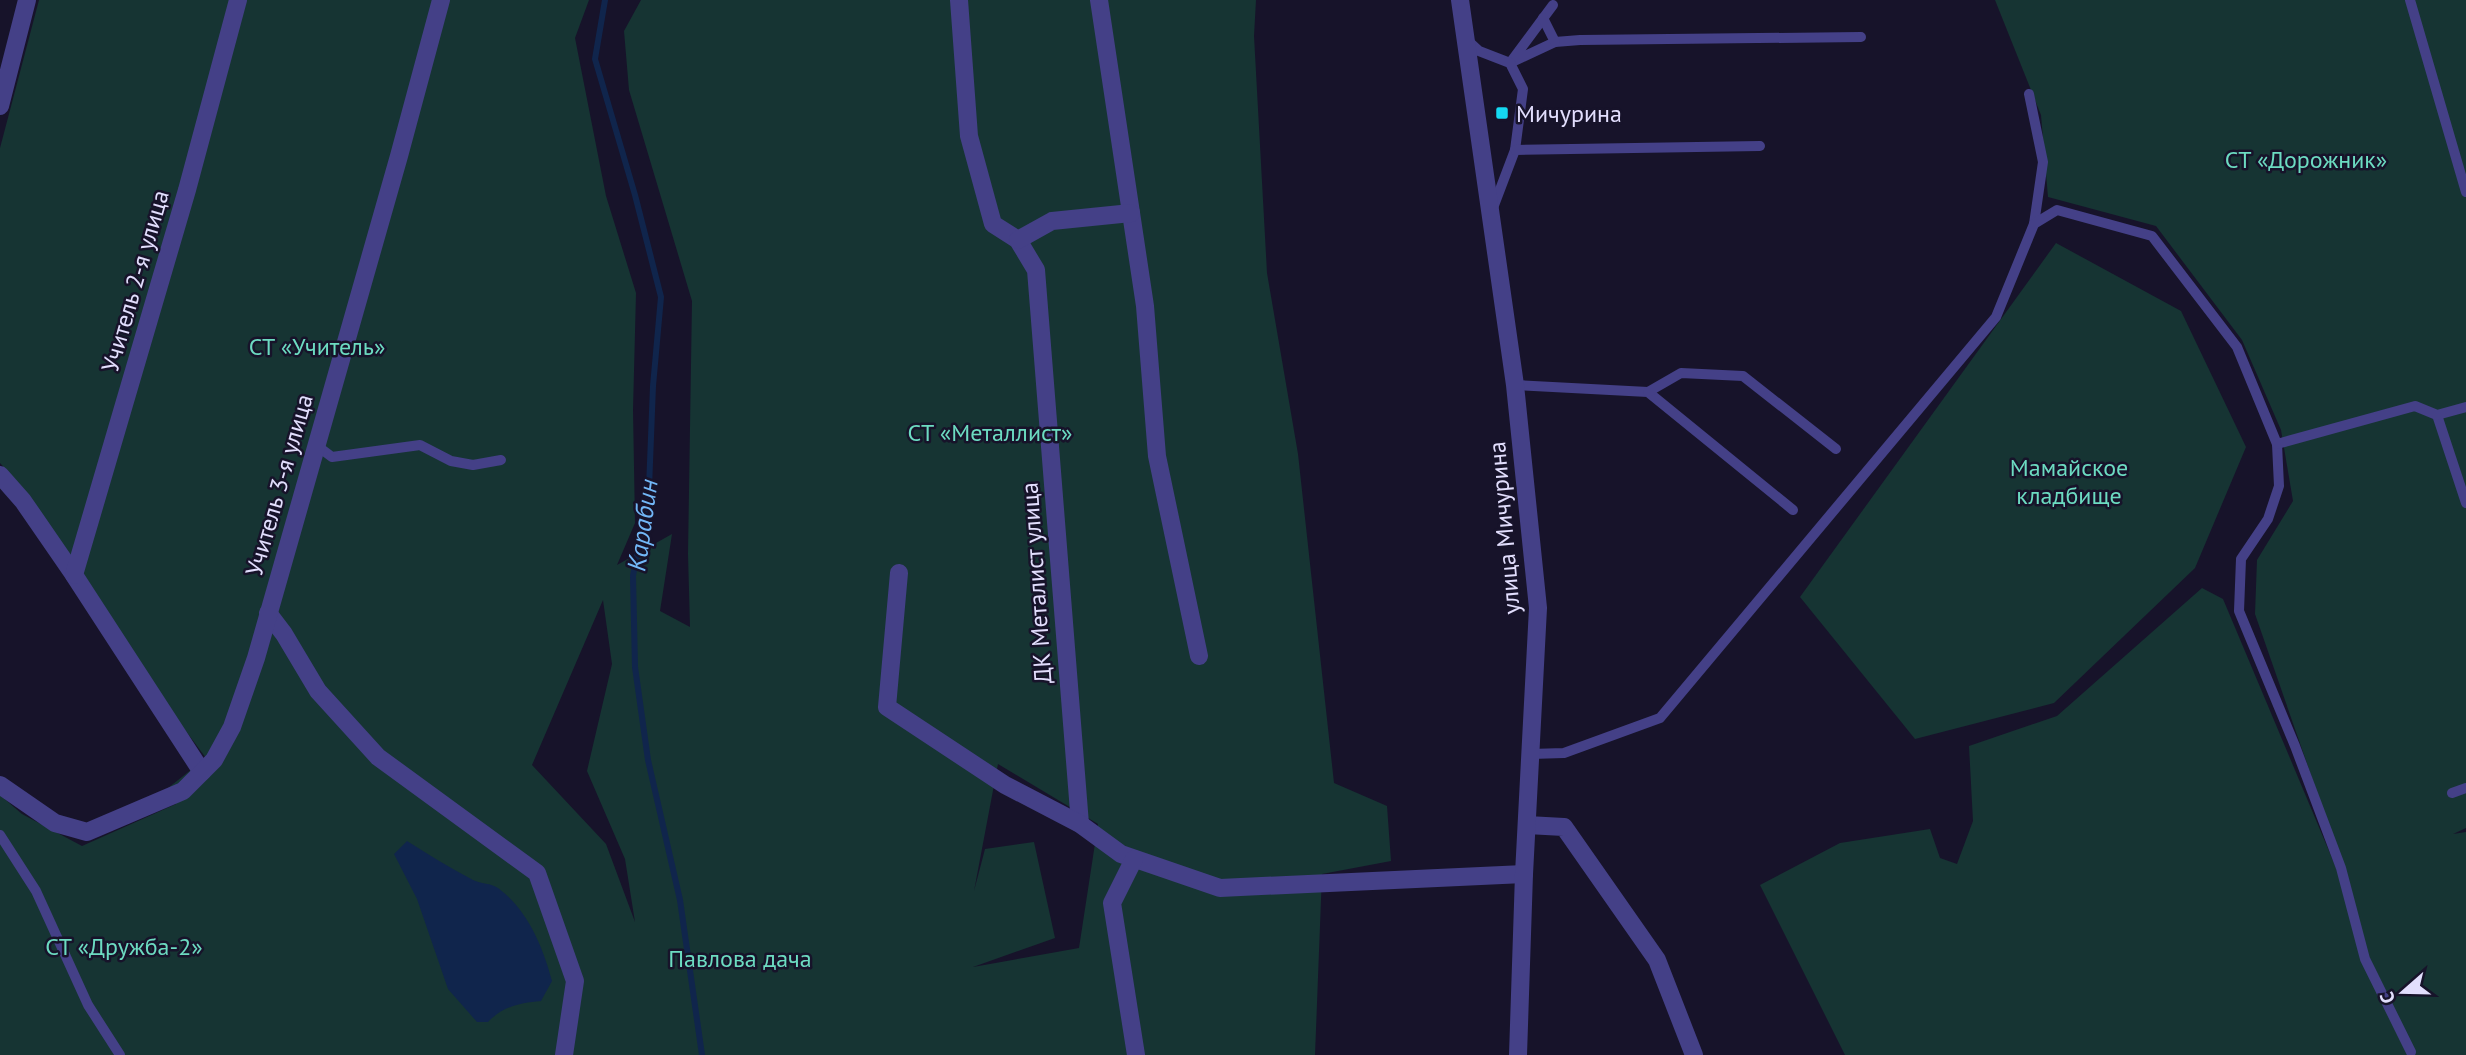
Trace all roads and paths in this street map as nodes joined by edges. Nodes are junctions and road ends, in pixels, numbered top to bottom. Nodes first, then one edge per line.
1 (27, 0) edge
2 (238, 0) edge
3 (441, 0) edge
4 (959, 0) edge
5 (1099, 0) edge
6 (1460, 0) edge
7 (2410, 0) edge
8 (1553, 5) dead end
9 (1543, 18) junction
10 (1861, 37) dead end
11 (1466, 38) junction
12 (1555, 42) junction
13 (1510, 63) junction
14 (2029, 94) dead end
15 (0, 106) edge
16 (1759, 146) dead end
17 (1515, 150) junction
18 (2466, 192) edge
19 (1131, 213) junction
20 (1490, 218) junction
21 (2034, 224) junction
22 (1018, 240) junction
23 (1515, 385) junction
24 (1648, 392) junction
25 (2466, 407) edge
26 (2437, 415) junction
27 (2277, 444) junction
28 (316, 445) junction
29 (1836, 449) dead end
30 (501, 460) dead end
31 (0, 475) edge
32 (2466, 503) edge
33 (1793, 510) dead end
34 (899, 573) dead end
35 (74, 575) junction
36 (268, 613) junction
37 (1199, 656) dead end
38 (1531, 754) junction
39 (202, 772) junction
40 (2466, 788) edge
41 (2, 791) edge
42 (2452, 793) dead end
43 (1080, 824) junction
44 (1527, 825) junction
45 (0, 835) edge
46 (1134, 859) junction
47 (1524, 874) junction
48 (2411, 1052) dead end
49 (120, 1055) edge
50 (564, 1055) edge
51 (1136, 1055) edge
52 (1518, 1055) edge
53 (1694, 1055) edge

1 - 15 street
2 - 35 street, Учитель 2-я улица
3 - 28 street, Учитель 3-я улица
4 - 22 street, ДК Металист улица
5 - 19 street
6 - 11 street, улица Мичурина
7 - 18 lane
8 - 9 lane
9 - 12 lane
9 - 13 lane
10 - 12 lane
11 - 13 lane
11 - 20 street, улица Мичурина
12 - 13 lane
13 - 17 lane
14 - 21 lane
16 - 17 lane
17 - 20 lane
19 - 22 street
19 - 37 street
20 - 23 street, улица Мичурина
21 - 27 lane
21 - 38 lane
22 - 43 street, ДК Металист улица
23 - 24 lane
23 - 38 street, улица Мичурина
24 - 29 lane
24 - 33 lane
25 - 26 lane
26 - 27 lane
26 - 32 lane
27 - 48 lane
28 - 30 lane
28 - 36 street, Учитель 3-я улица
31 - 35 street
34 - 43 street
35 - 39 street
36 - 39 street, Учитель 3-я улица
36 - 50 street
38 - 44 street, улица Мичурина
39 - 41 street, Учитель 3-я улица
40 - 42 lane
43 - 46 street
44 - 47 street, улица Мичурина
44 - 53 street
45 - 49 lane
46 - 47 street
46 - 51 street
47 - 52 street, улица Мичурина

